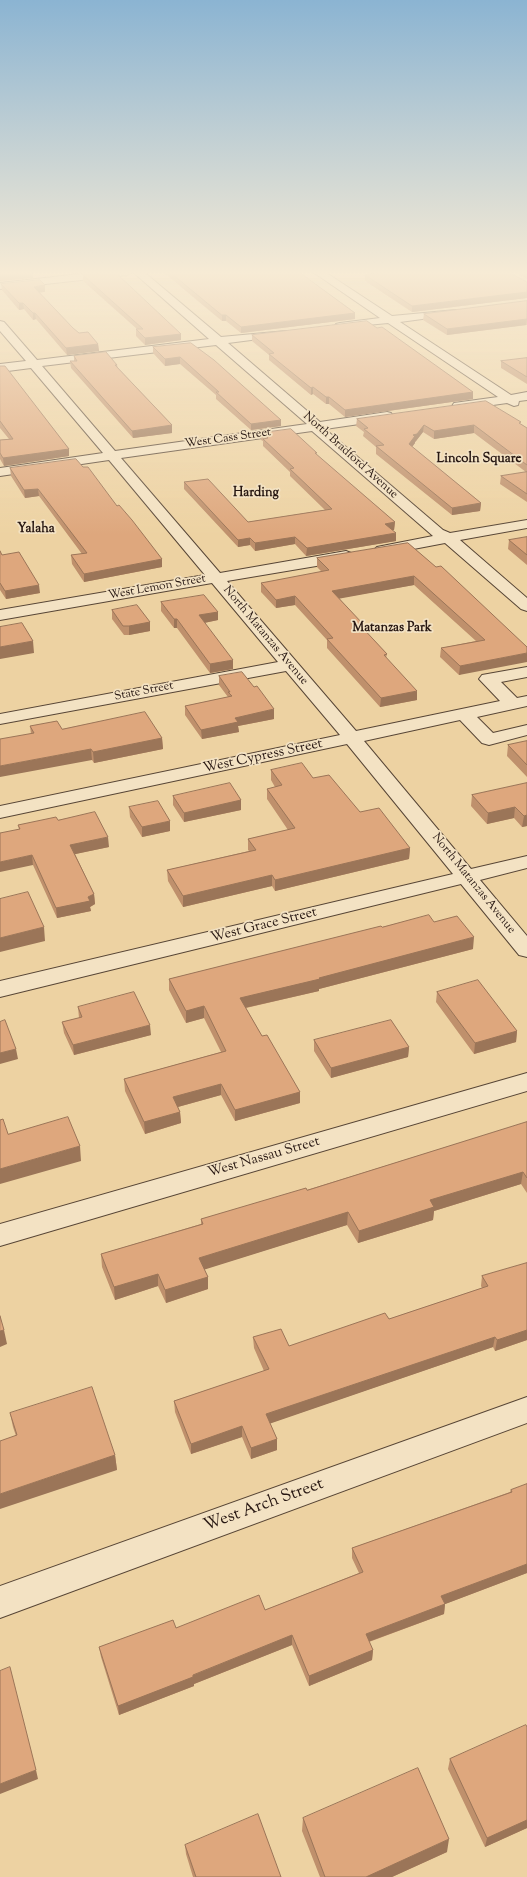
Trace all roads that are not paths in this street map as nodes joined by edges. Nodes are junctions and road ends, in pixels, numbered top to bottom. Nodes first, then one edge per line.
1 (29, 360) edge
2 (68, 360) edge
3 (240, 360) edge
4 (450, 360) edge
5 (33, 364) junction
6 (0, 368) edge
7 (509, 399) junction
8 (524, 401) edge
9 (447, 407) edge
10 (401, 414) edge
11 (316, 426) junction
12 (113, 456) junction
13 (0, 472) edge
14 (527, 524) edge
15 (446, 538) junction
16 (216, 578) junction
17 (527, 606) edge
18 (0, 615) edge
19 (288, 665) junction
20 (527, 672) edge
21 (520, 703) edge
22 (464, 714) junction
23 (0, 719) edge
24 (527, 730) edge
25 (352, 738) junction
26 (0, 812) edge
27 (527, 862) edge
28 (467, 877) junction
29 (527, 950) edge
30 (0, 989) edge
31 (527, 1082) edge
32 (0, 1235) edge
33 (527, 1410) edge
34 (0, 1602) edge

1 - 5 street, North Matanzas Avenue
2 - 5 street
3 - 11 street, North Bradford Avenue
4 - 7 street
5 - 6 street
5 - 12 street, North Matanzas Avenue
7 - 8 street
7 - 9 street
10 - 11 street, West Cass Street
11 - 12 street, West Cass Street
11 - 15 street, North Bradford Avenue
12 - 13 street, West Cass Street
12 - 16 street, North Matanzas Avenue
14 - 15 street, West Lemon Street
15 - 16 street, West Lemon Street
15 - 17 street, North Bradford Avenue
16 - 18 street, West Lemon Street
16 - 19 street, North Matanzas Avenue
19 - 23 street, State Street
19 - 25 street, North Matanzas Avenue
20 - 21 street
21 - 22 street, West Cypress Street
22 - 24 street
22 - 25 street, West Cypress Street
25 - 26 street, West Cypress Street
25 - 28 street, North Matanzas Avenue
27 - 28 street, West Grace Street
28 - 29 street, North Matanzas Avenue
28 - 30 street, West Grace Street
31 - 32 street, West Nassau Street
33 - 34 street, West Arch Street

